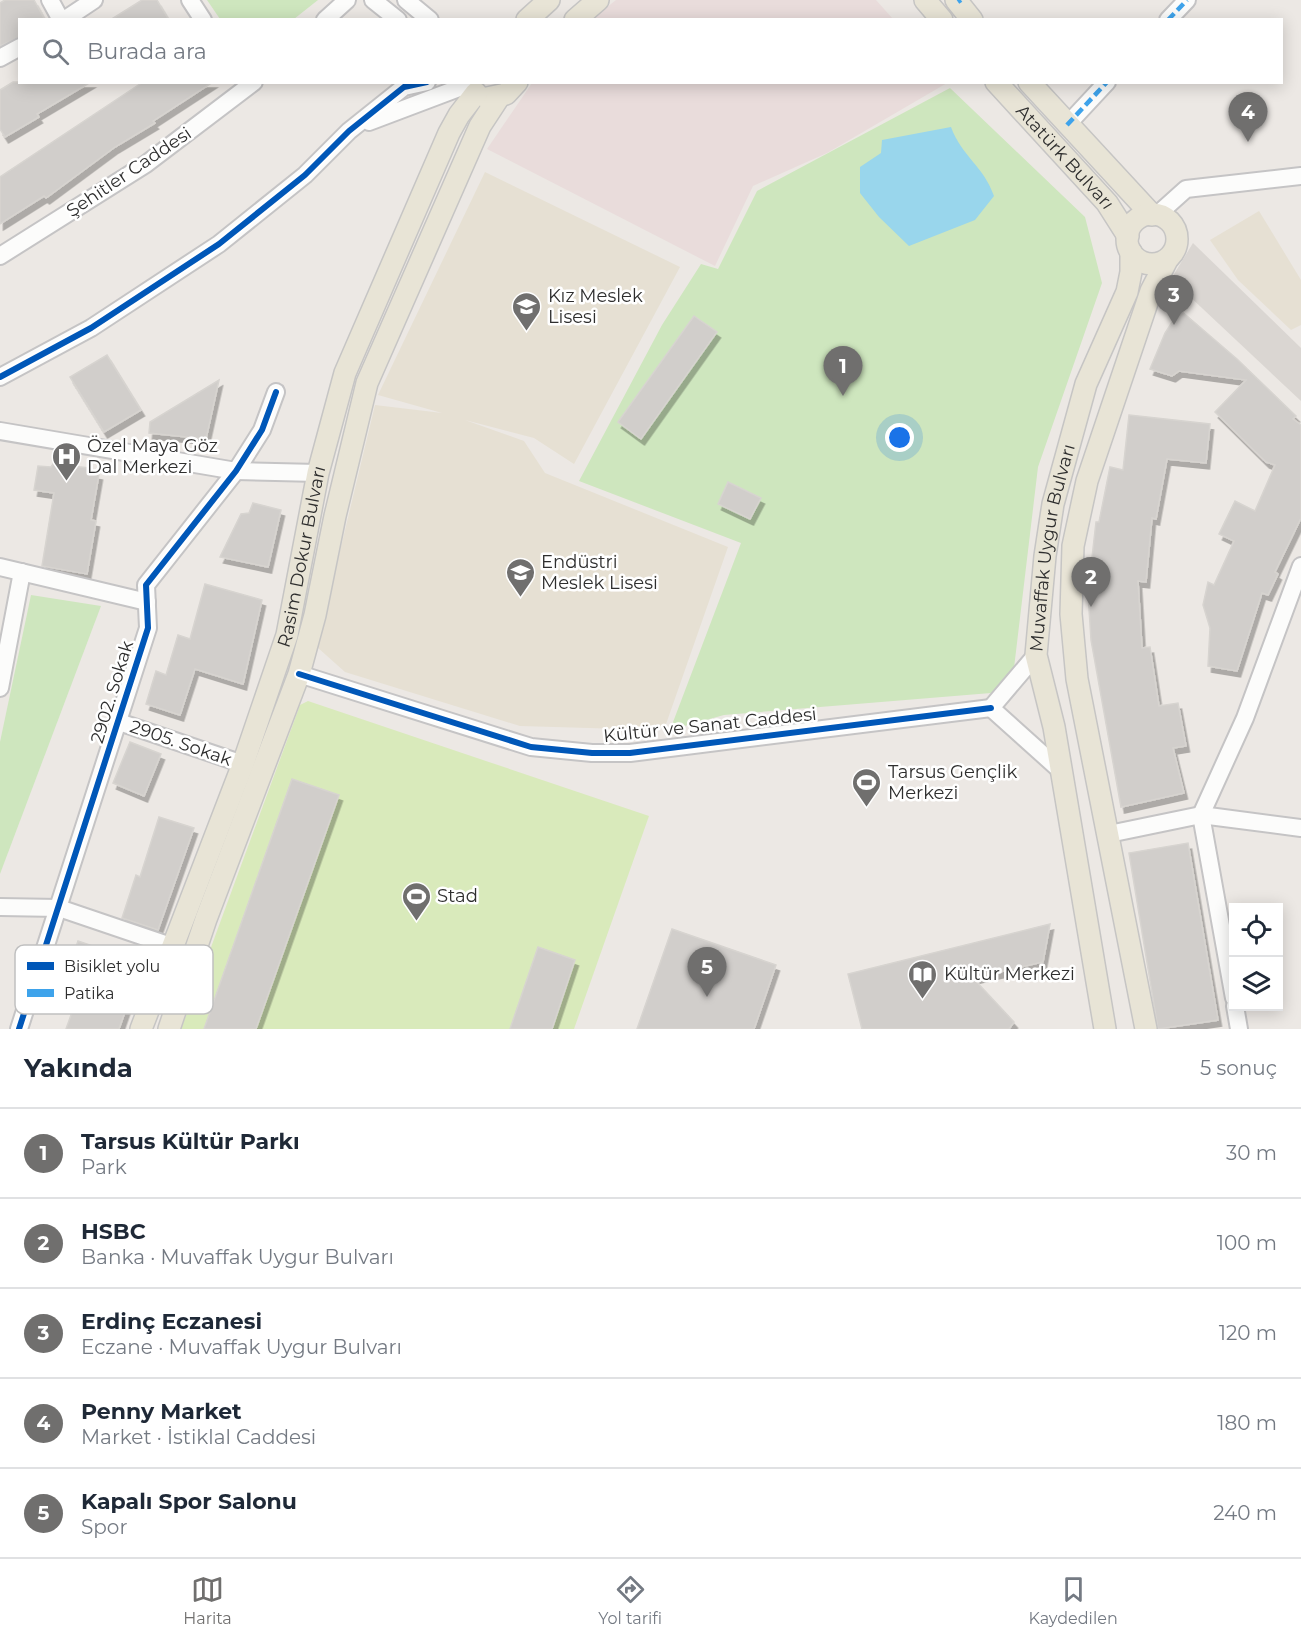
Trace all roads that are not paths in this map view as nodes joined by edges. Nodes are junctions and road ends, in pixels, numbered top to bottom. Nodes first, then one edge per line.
1 (50, 0) edge
2 (94, 0) edge
3 (190, 0) edge
4 (347, 0) edge
5 (373, 0) edge
6 (406, 0) edge
7 (549, 0) edge
8 (598, 0) edge
9 (925, 0) edge
10 (958, 1) edge
11 (1184, 1) edge
12 (62, 18) edge
13 (66, 18) edge
14 (202, 18) edge
15 (327, 18) edge
16 (396, 18) edge
17 (428, 18) edge
18 (529, 18) edge
19 (577, 18) edge
20 (940, 18) edge
21 (971, 18) edge
22 (1170, 18) edge
23 (18, 48) edge
24 (0, 58) edge
25 (249, 84) edge
26 (418, 84) edge
27 (515, 84) edge
28 (998, 84) edge
29 (1031, 84) edge
30 (1105, 84) edge
31 (470, 87) edge
32 (499, 98) junction
33 (1067, 125) junction
34 (349, 131) junction
35 (1301, 176) edge
36 (1154, 215) junction
37 (1129, 244) junction
38 (0, 256) edge
39 (1167, 260) junction
40 (0, 377) edge
41 (276, 392) dead end
42 (0, 431) edge
43 (236, 471) junction
44 (318, 473) junction
45 (0, 567) edge
46 (1301, 567) edge
47 (22, 572) junction
48 (147, 603) junction
49 (1036, 655) junction
50 (299, 674) junction
51 (0, 688) edge
52 (991, 708) junction
53 (119, 722) junction
54 (243, 764) junction
55 (1060, 770) junction
56 (1201, 815) junction
57 (1301, 828) edge
58 (1109, 834) junction
59 (0, 907) edge
60 (59, 908) junction
61 (47, 945) edge
62 (168, 945) edge
63 (171, 945) edge
64 (197, 945) edge
65 (1229, 975) edge
66 (1236, 1011) edge
67 (24, 1014) edge
68 (146, 1014) edge
69 (173, 1014) edge
70 (19, 1029) edge
71 (141, 1029) edge
72 (168, 1029) edge
73 (1105, 1029) edge
74 (1146, 1029) edge
75 (1239, 1029) edge

1 - 12 street
2 - 13 street
3 - 14 street
4 - 15 street
5 - 16 street
6 - 17 street
7 - 18 main road
8 - 19 main road
9 - 20 main road
10 - 21 main road
11 - 22 street
23 - 24 street
25 - 38 street, Şehitler Caddesi
26 - 34 street
27 - 32 main road
28 - 37 main road, Atatürk Bulvarı
29 - 33 main road, Atatürk Bulvarı
30 - 33 street
31 - 32 main road
31 - 34 street
31 - 44 main road, Rasim Dokur Bulvarı
32 - 50 main road
33 - 36 main road, Atatürk Bulvarı
34 - 40 street
35 - 36 street
36 - 37 main road
36 - 39 main road
37 - 39 main road
37 - 49 main road, Muvaffak Uygur Bulvarı
39 - 58 main road, Muvaffak Uygur Bulvarı
41 - 43 street, 2902. Sokak
42 - 43 street
43 - 44 street
43 - 48 street, 2902. Sokak
44 - 54 main road, Rasim Dokur Bulvarı
45 - 47 street
46 - 56 street
47 - 48 street
47 - 51 street
48 - 53 street, 2902. Sokak
49 - 52 street
49 - 55 main road, Muvaffak Uygur Bulvarı
50 - 52 street, Kültür ve Sanat Caddesi
50 - 64 main road
52 - 55 street
53 - 54 street, 2905. Sokak
53 - 60 street, 2902. Sokak
54 - 63 main road, Rasim Dokur Bulvarı
55 - 73 main road, Muvaffak Uygur Bulvarı
56 - 57 street
56 - 58 street
56 - 65 street
58 - 74 main road, Muvaffak Uygur Bulvarı
59 - 60 street
60 - 61 street, 2902. Sokak
60 - 62 street
66 - 75 street
67 - 70 street, 2902. Sokak
68 - 71 main road, Rasim Dokur Bulvarı
69 - 72 main road

